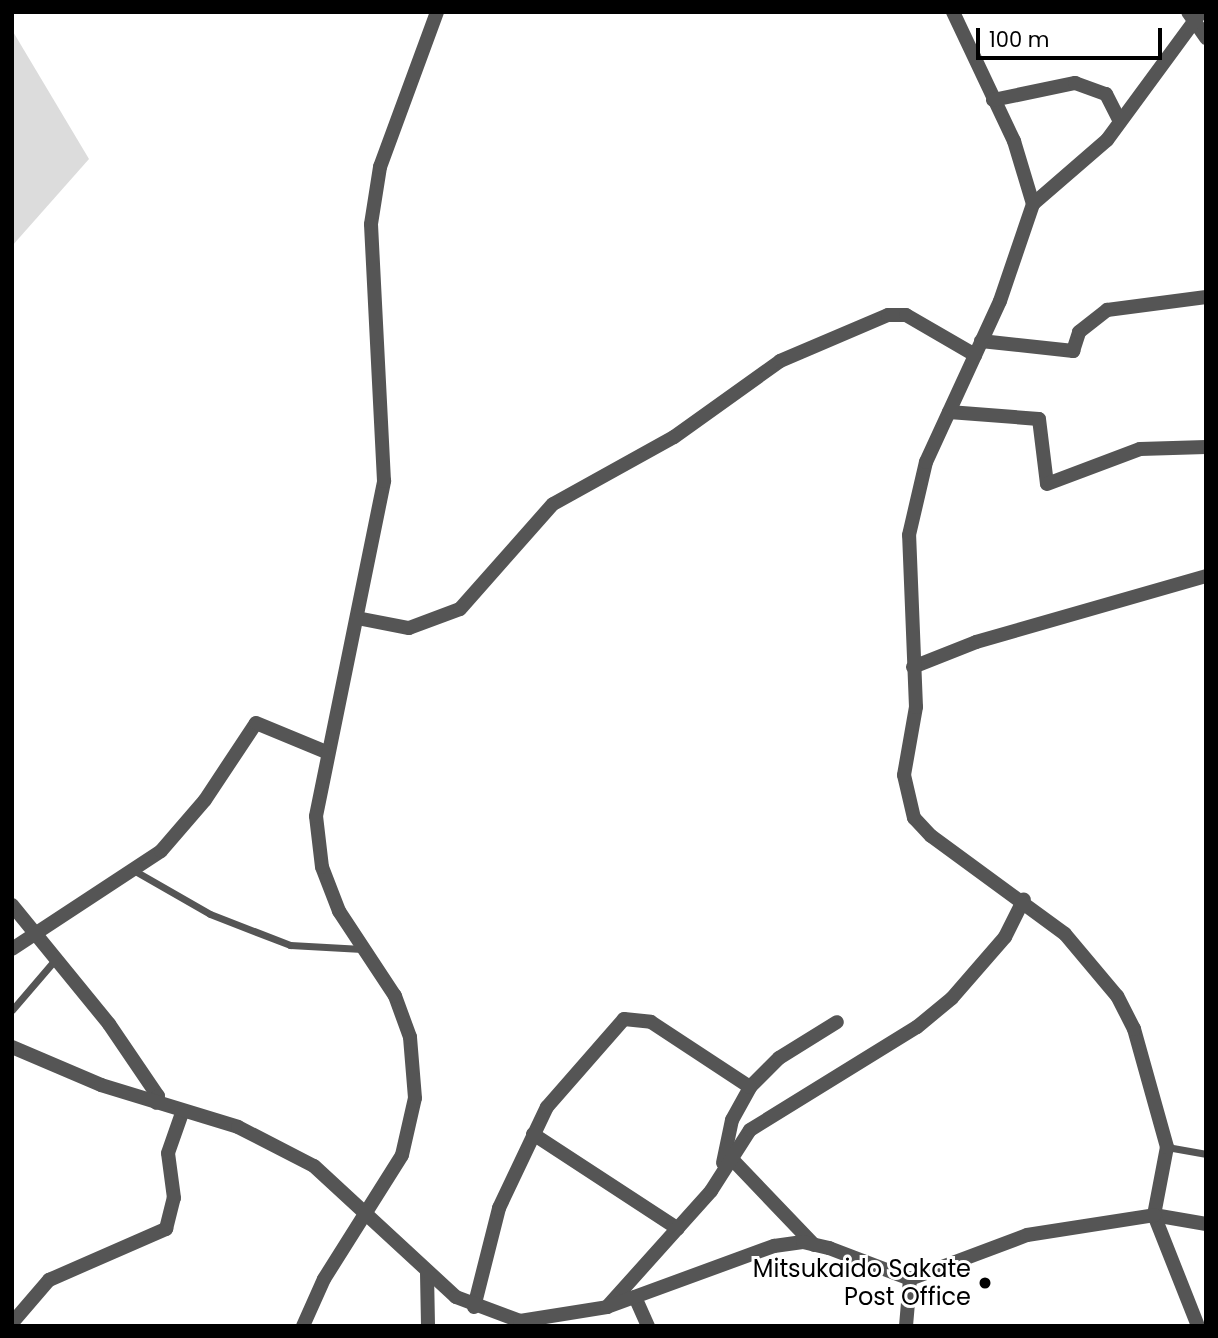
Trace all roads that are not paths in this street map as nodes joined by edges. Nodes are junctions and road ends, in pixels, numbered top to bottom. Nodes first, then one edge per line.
1 (437, 12) edge
2 (953, 12) edge
3 (1195, 14) edge
4 (1206, 38) edge
5 (993, 100) junction
6 (1120, 121) junction
7 (1033, 204) junction
8 (1206, 298) edge
9 (978, 348) junction
10 (949, 412) junction
11 (1206, 447) edge
12 (1206, 576) edge
13 (357, 618) junction
14 (913, 667) junction
15 (324, 751) junction
16 (135, 871) junction
17 (1024, 899) junction
18 (12, 905) edge
19 (31, 934) junction
20 (12, 949) edge
21 (365, 949) junction
22 (54, 961) junction
23 (12, 1010) edge
24 (837, 1022) dead end
25 (12, 1047) edge
26 (750, 1087) junction
27 (156, 1103) junction
28 (182, 1113) junction
29 (533, 1134) junction
30 (1167, 1147) junction
31 (1206, 1154) edge
32 (726, 1162) junction
33 (367, 1214) junction
34 (1154, 1215) junction
35 (1206, 1224) edge
36 (678, 1229) junction
37 (814, 1245) junction
38 (428, 1273) junction
39 (910, 1279) junction
40 (635, 1297) junction
41 (474, 1307) junction
42 (607, 1307) junction
43 (12, 1323) edge
44 (552, 1323) edge
45 (303, 1326) edge
46 (428, 1326) edge
47 (649, 1326) edge
48 (906, 1326) edge
49 (1198, 1326) edge

1 - 13 street
2 - 5 street
3 - 4 street
3 - 6 street
5 - 6 street
5 - 7 street
6 - 7 street
7 - 9 street
8 - 9 street
9 - 10 street
9 - 13 street
10 - 11 street
10 - 14 street
12 - 14 street
13 - 15 street
14 - 17 street
15 - 16 street
15 - 21 street
16 - 19 street
16 - 21 lane
17 - 30 street
17 - 32 street
18 - 19 street
19 - 20 street
19 - 22 street
21 - 33 street
22 - 23 lane
22 - 27 street
24 - 26 street
25 - 27 street
26 - 29 street
26 - 32 street
27 - 28 street
28 - 33 street
28 - 43 street
29 - 36 street
29 - 41 street
30 - 31 lane
30 - 34 street
32 - 36 street
32 - 37 street
33 - 38 street
33 - 45 street
34 - 35 street
34 - 39 street
34 - 49 street
36 - 42 street
37 - 39 street
37 - 40 street
38 - 41 street
38 - 46 street
39 - 48 street
40 - 42 street
40 - 47 street
41 - 44 street
42 - 44 street

